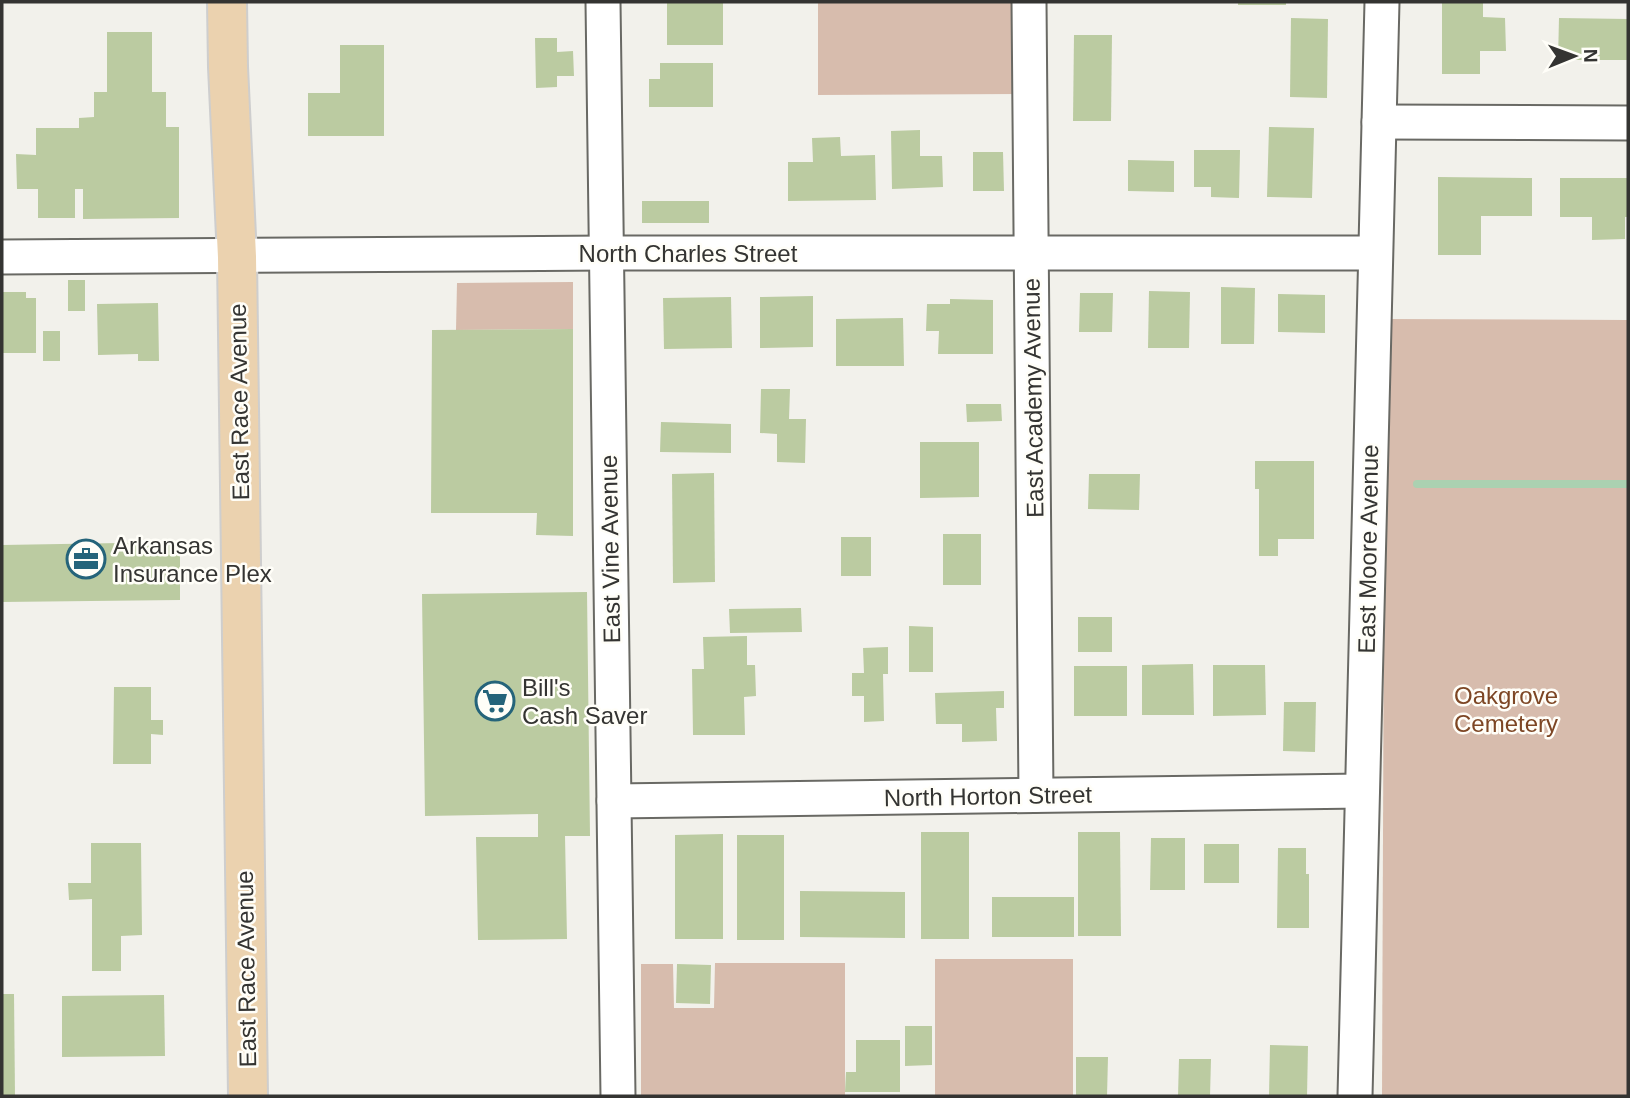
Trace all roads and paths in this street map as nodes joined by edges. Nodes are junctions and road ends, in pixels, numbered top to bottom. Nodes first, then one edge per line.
1 (227, 2) edge
2 (603, 2) edge
3 (1029, 2) edge
4 (1382, 2) edge
5 (1379, 122) junction
6 (1628, 123) edge
7 (607, 253) junction
8 (1031, 253) junction
9 (1375, 253) junction
10 (2, 257) edge
11 (237, 257) junction
12 (1362, 791) junction
13 (1036, 795) junction
14 (614, 801) junction
15 (248, 1096) edge
16 (618, 1096) edge
17 (1355, 1096) edge

1 - 11 main road, East Race Avenue
2 - 7 street, East Vine Avenue
3 - 8 street, East Academy Avenue
4 - 5 street, East Moore Avenue
5 - 6 street
5 - 9 street, East Moore Avenue
7 - 8 street, North Charles Street
7 - 11 street, North Charles Street
7 - 14 street, East Vine Avenue
8 - 9 street, North Charles Street
8 - 13 street, East Academy Avenue
9 - 12 street, East Moore Avenue
10 - 11 street, North Charles Street
11 - 15 main road, East Race Avenue
12 - 13 street, North Horton Street
12 - 17 street, East Moore Avenue
13 - 14 street, North Horton Street
14 - 16 street, East Vine Avenue

